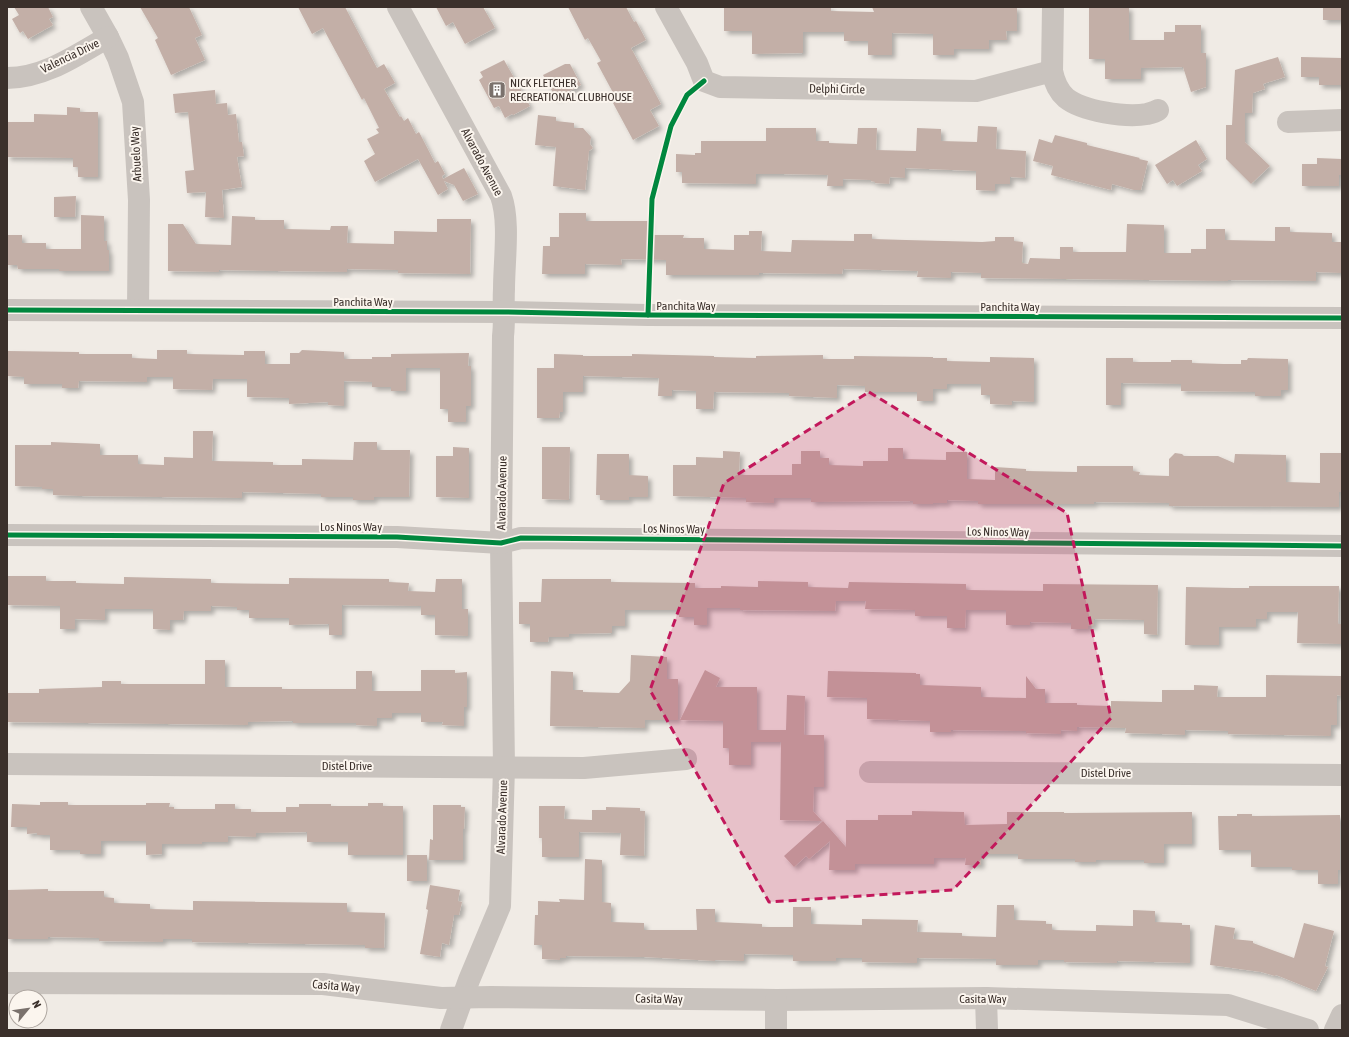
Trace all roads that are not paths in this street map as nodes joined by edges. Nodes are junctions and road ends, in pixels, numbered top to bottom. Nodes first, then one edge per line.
1 (91, 7) edge
2 (398, 7) edge
3 (666, 7) edge
4 (1053, 7) edge
5 (108, 37) junction
6 (1052, 71) junction
7 (7, 78) edge
8 (1158, 110) dead end
9 (1342, 120) edge
10 (1288, 122) dead end
11 (7, 310) edge
12 (138, 310) junction
13 (505, 312) junction
14 (1342, 318) edge
15 (7, 535) edge
16 (501, 543) junction
17 (1342, 546) edge
18 (686, 759) dead end
19 (7, 764) edge
20 (504, 767) junction
21 (870, 772) dead end
22 (1342, 774) edge
23 (7, 983) edge
24 (463, 998) junction
25 (986, 998) junction
26 (776, 1000) junction
27 (1342, 1015) edge
28 (451, 1030) edge
29 (776, 1030) edge
30 (987, 1030) edge
31 (1308, 1030) edge
32 (1335, 1030) edge

1 - 5 street, Arbuelo Way
2 - 13 street, Alvarado Avenue
3 - 6 street, Delphi Circle
4 - 6 street
5 - 7 street, Valencia Drive
5 - 12 street, Arbuelo Way
6 - 8 street
9 - 10 street
11 - 12 street, Panchita Way
12 - 13 street, Panchita Way
13 - 14 street, Panchita Way
13 - 16 street, Alvarado Avenue
15 - 16 street, Los Ninos Way
16 - 17 street, Los Ninos Way
16 - 20 street, Alvarado Avenue
18 - 20 street, Distel Drive
19 - 20 street, Distel Drive
20 - 24 street, Alvarado Avenue
21 - 22 street, Distel Drive
23 - 24 street, Casita Way
24 - 26 street, Casita Way
24 - 28 street, Alvarado Avenue
25 - 26 street, Casita Way
25 - 30 street
25 - 31 street, Casita Way
26 - 29 street
27 - 32 street

